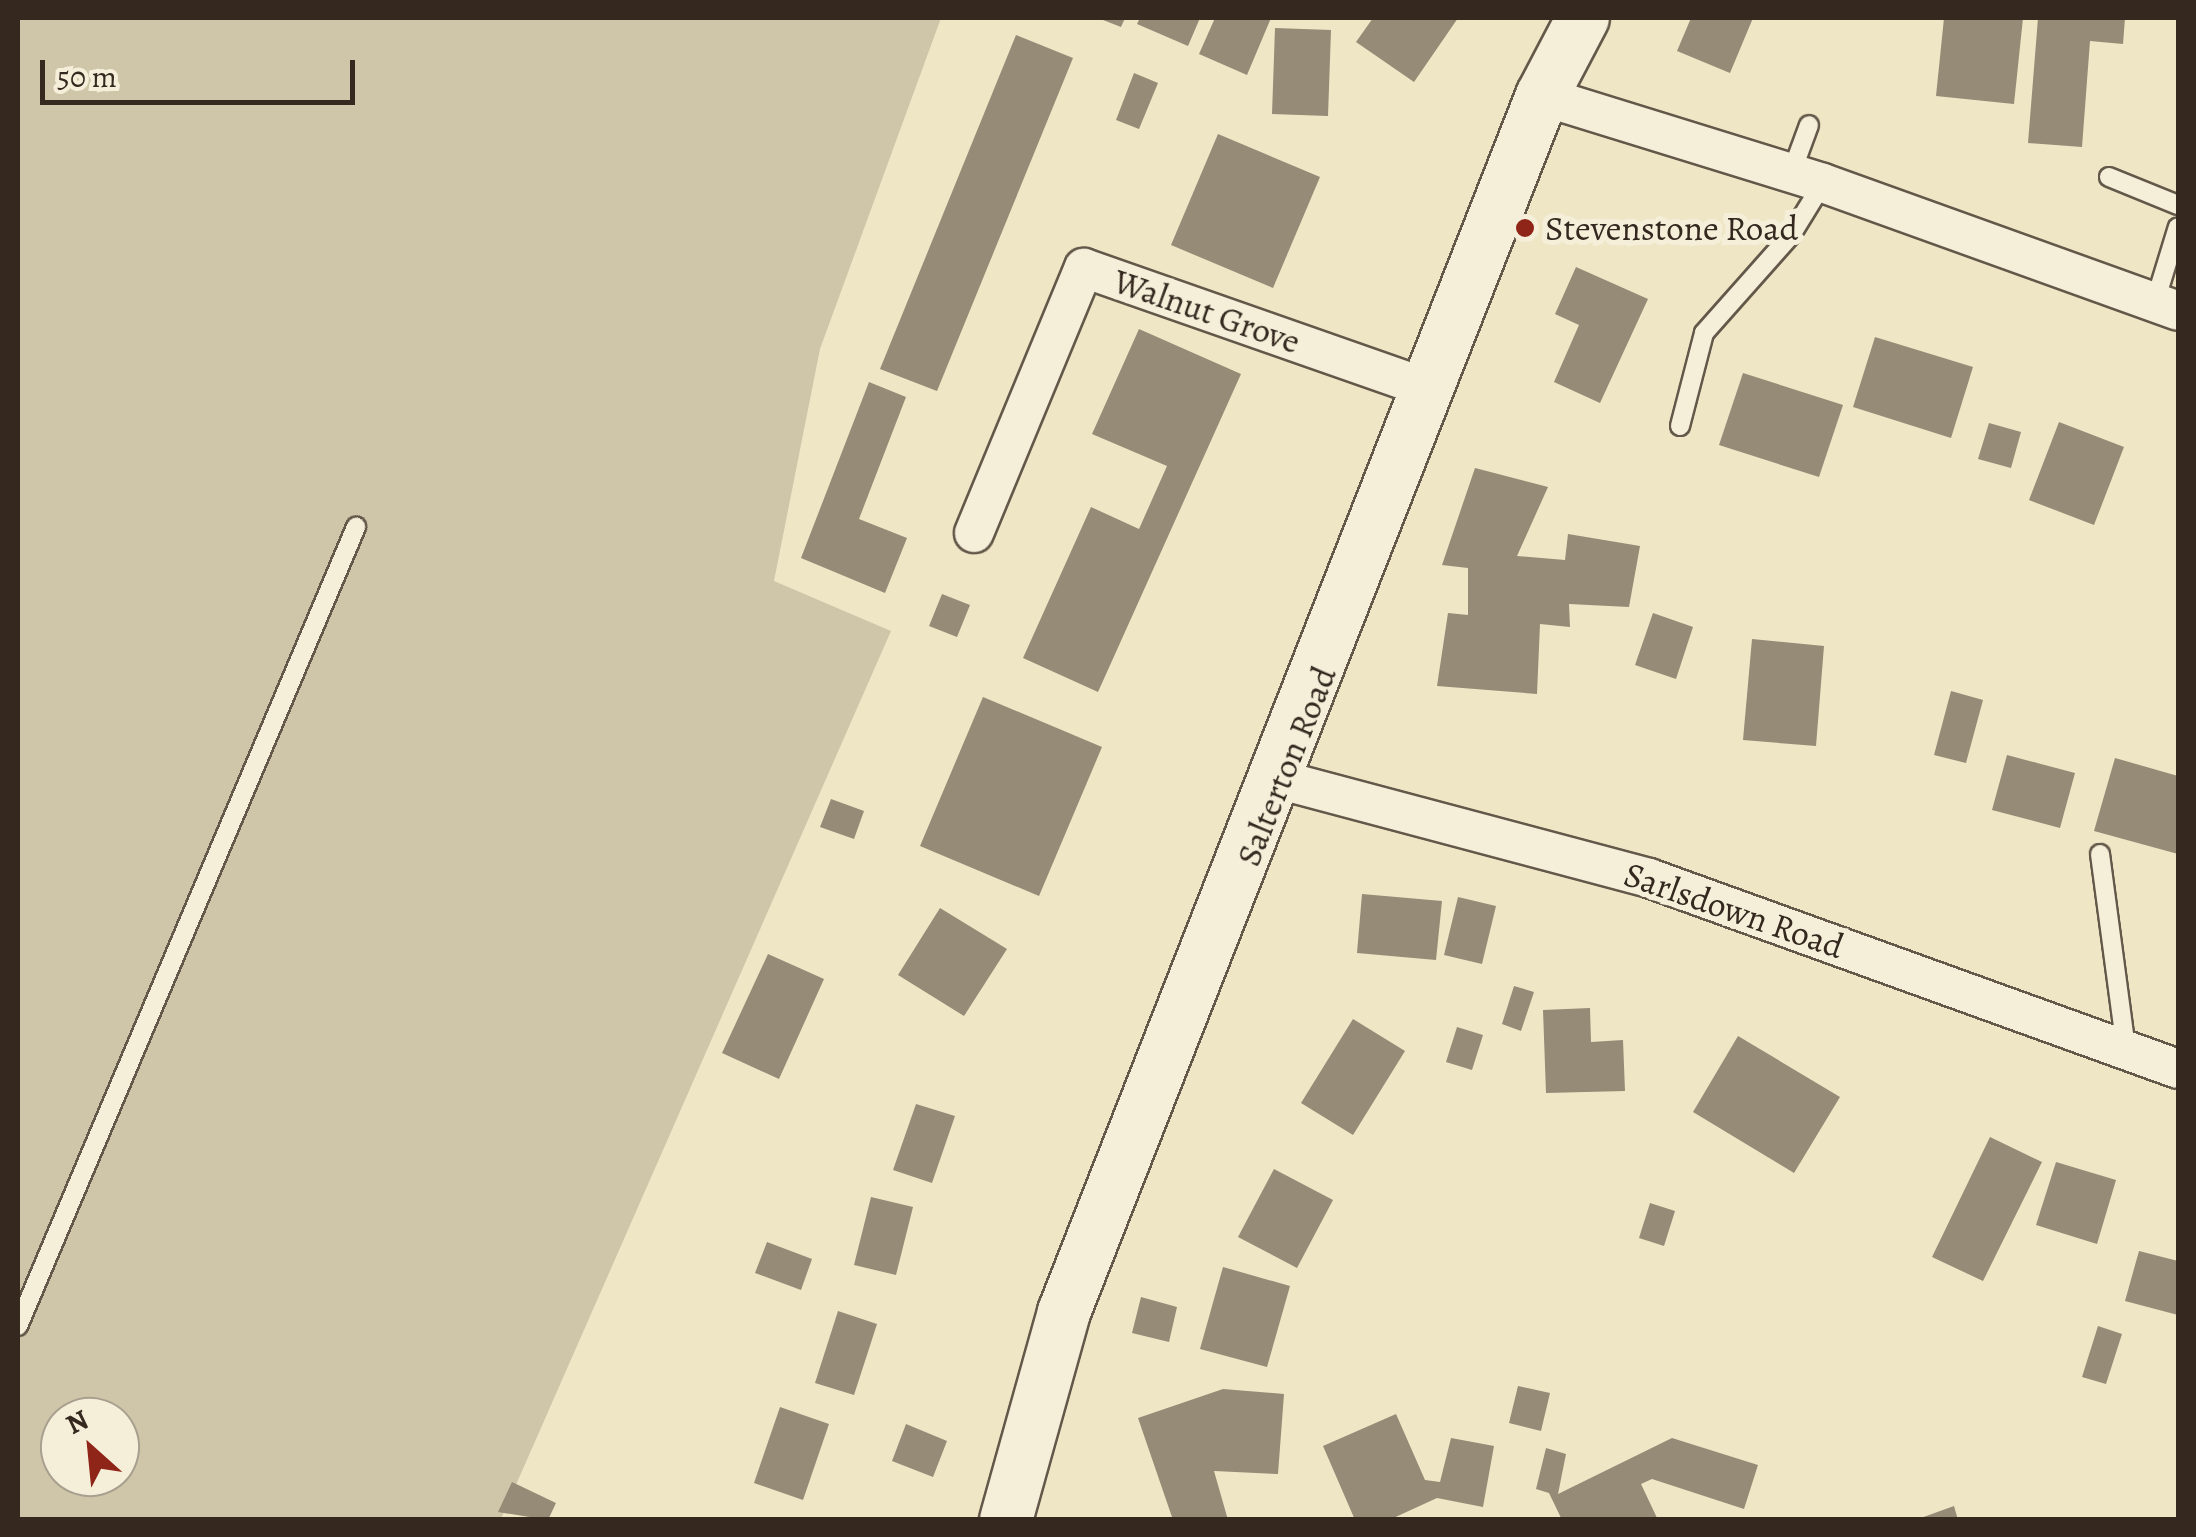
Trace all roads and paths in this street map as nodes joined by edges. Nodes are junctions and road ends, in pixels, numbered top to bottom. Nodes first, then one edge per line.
1 (1583, 18) edge
2 (1542, 96) junction
3 (1809, 125) dead end
4 (2109, 177) dead end
5 (1807, 179) junction
6 (2178, 205) edge
7 (2178, 227) edge
8 (2167, 306) edge
9 (1430, 389) junction
10 (1680, 426) dead end
11 (356, 527) dead end
12 (974, 532) dead end
13 (1281, 780) junction
14 (2100, 854) dead end
15 (2126, 1050) junction
16 (2178, 1070) edge
17 (18, 1326) edge
18 (1006, 1520) edge

1 - 2 main road, Salterton Road
2 - 5 street
2 - 9 main road, Salterton Road
3 - 5 lane
4 - 6 lane
5 - 8 street
5 - 10 lane
7 - 8 lane
9 - 12 street, Walnut Grove
9 - 13 main road, Salterton Road
11 - 17 lane
13 - 15 street, Sarlsdown Road
13 - 18 main road, Salterton Road
14 - 15 lane
15 - 16 street, Sarlsdown Road

